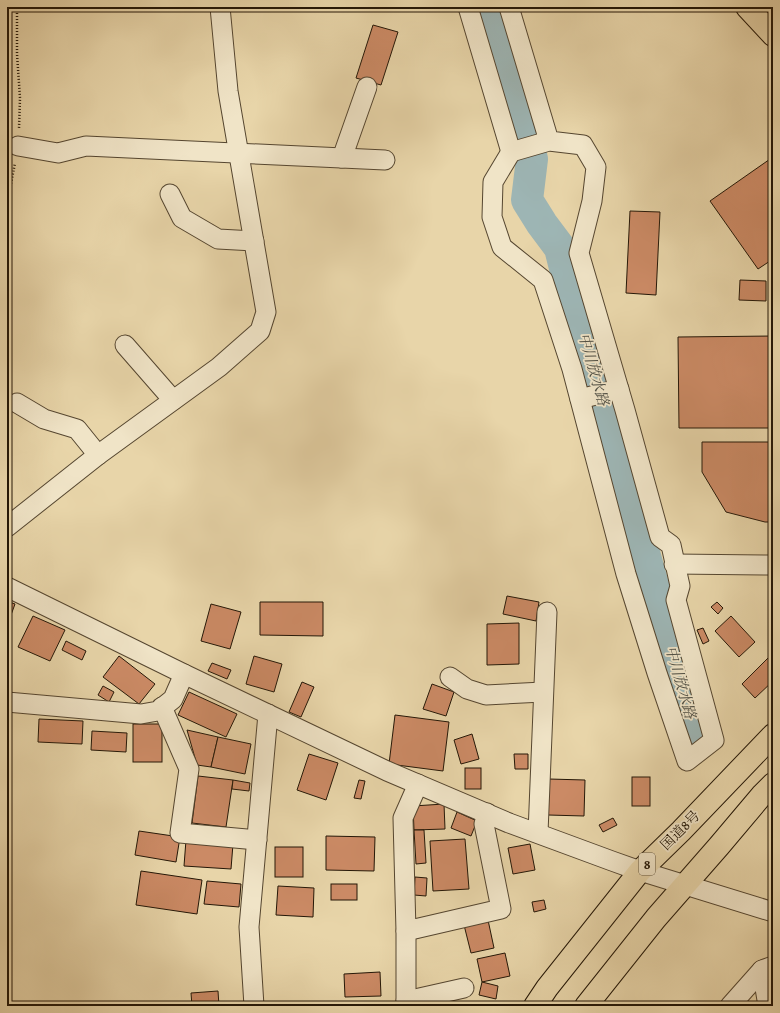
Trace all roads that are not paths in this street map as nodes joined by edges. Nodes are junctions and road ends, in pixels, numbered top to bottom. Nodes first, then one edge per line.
1 (220, 7) edge
2 (509, 7) edge
3 (747, 7) edge
4 (471, 8) edge
5 (773, 35) edge
6 (367, 87) dead end
7 (549, 141) junction
8 (18, 146) road end
9 (239, 152) junction
10 (511, 152) junction
11 (342, 158) junction
12 (384, 160) dead end
13 (170, 194) dead end
14 (254, 241) junction
15 (125, 345) dead end
16 (618, 389) junction
17 (581, 399) junction
18 (173, 400) junction
19 (16, 403) dead end
20 (98, 455) junction
21 (7, 527) edge
22 (674, 564) junction
23 (773, 565) edge
24 (7, 587) edge
25 (547, 612) dead end
26 (184, 674) junction
27 (450, 678) dead end
28 (544, 692) junction
29 (7, 702) edge
30 (162, 707) junction
31 (268, 714) junction
32 (773, 736) edge
33 (418, 784) junction
34 (773, 784) edge
35 (487, 813) junction
36 (538, 833) junction
37 (257, 840) junction
38 (640, 871) junction
39 (686, 885) junction
40 (773, 912) edge
41 (406, 931) junction
42 (768, 968) edge
43 (464, 988) dead end
44 (406, 1004) edge
45 (254, 1006) edge
46 (535, 1006) edge
47 (586, 1006) edge
48 (730, 1006) edge
49 (768, 1006) edge

1 - 9 street
2 - 7 street
3 - 5 main road
4 - 10 street
6 - 11 street
7 - 10 street
7 - 16 street
8 - 9 street
9 - 11 street
9 - 14 street
10 - 17 street
11 - 12 street
13 - 14 street
14 - 18 street
15 - 18 street
16 - 17 street
16 - 22 street
17 - 22 street
18 - 20 street
19 - 20 street
20 - 21 street
22 - 23 street
24 - 26 street
25 - 28 street
26 - 30 street
26 - 31 street
27 - 28 street
28 - 36 street
29 - 30 street
30 - 37 street
31 - 33 street
31 - 37 street
32 - 38 main road, 国道8号 / 8
33 - 35 street
33 - 41 street
34 - 39 main road
35 - 36 street
35 - 41 street
36 - 38 street
37 - 45 street
38 - 39 street
38 - 46 main road, 国道8号 / 8
39 - 40 street
39 - 47 main road
41 - 44 street
42 - 48 street
42 - 49 street
43 - 44 street

